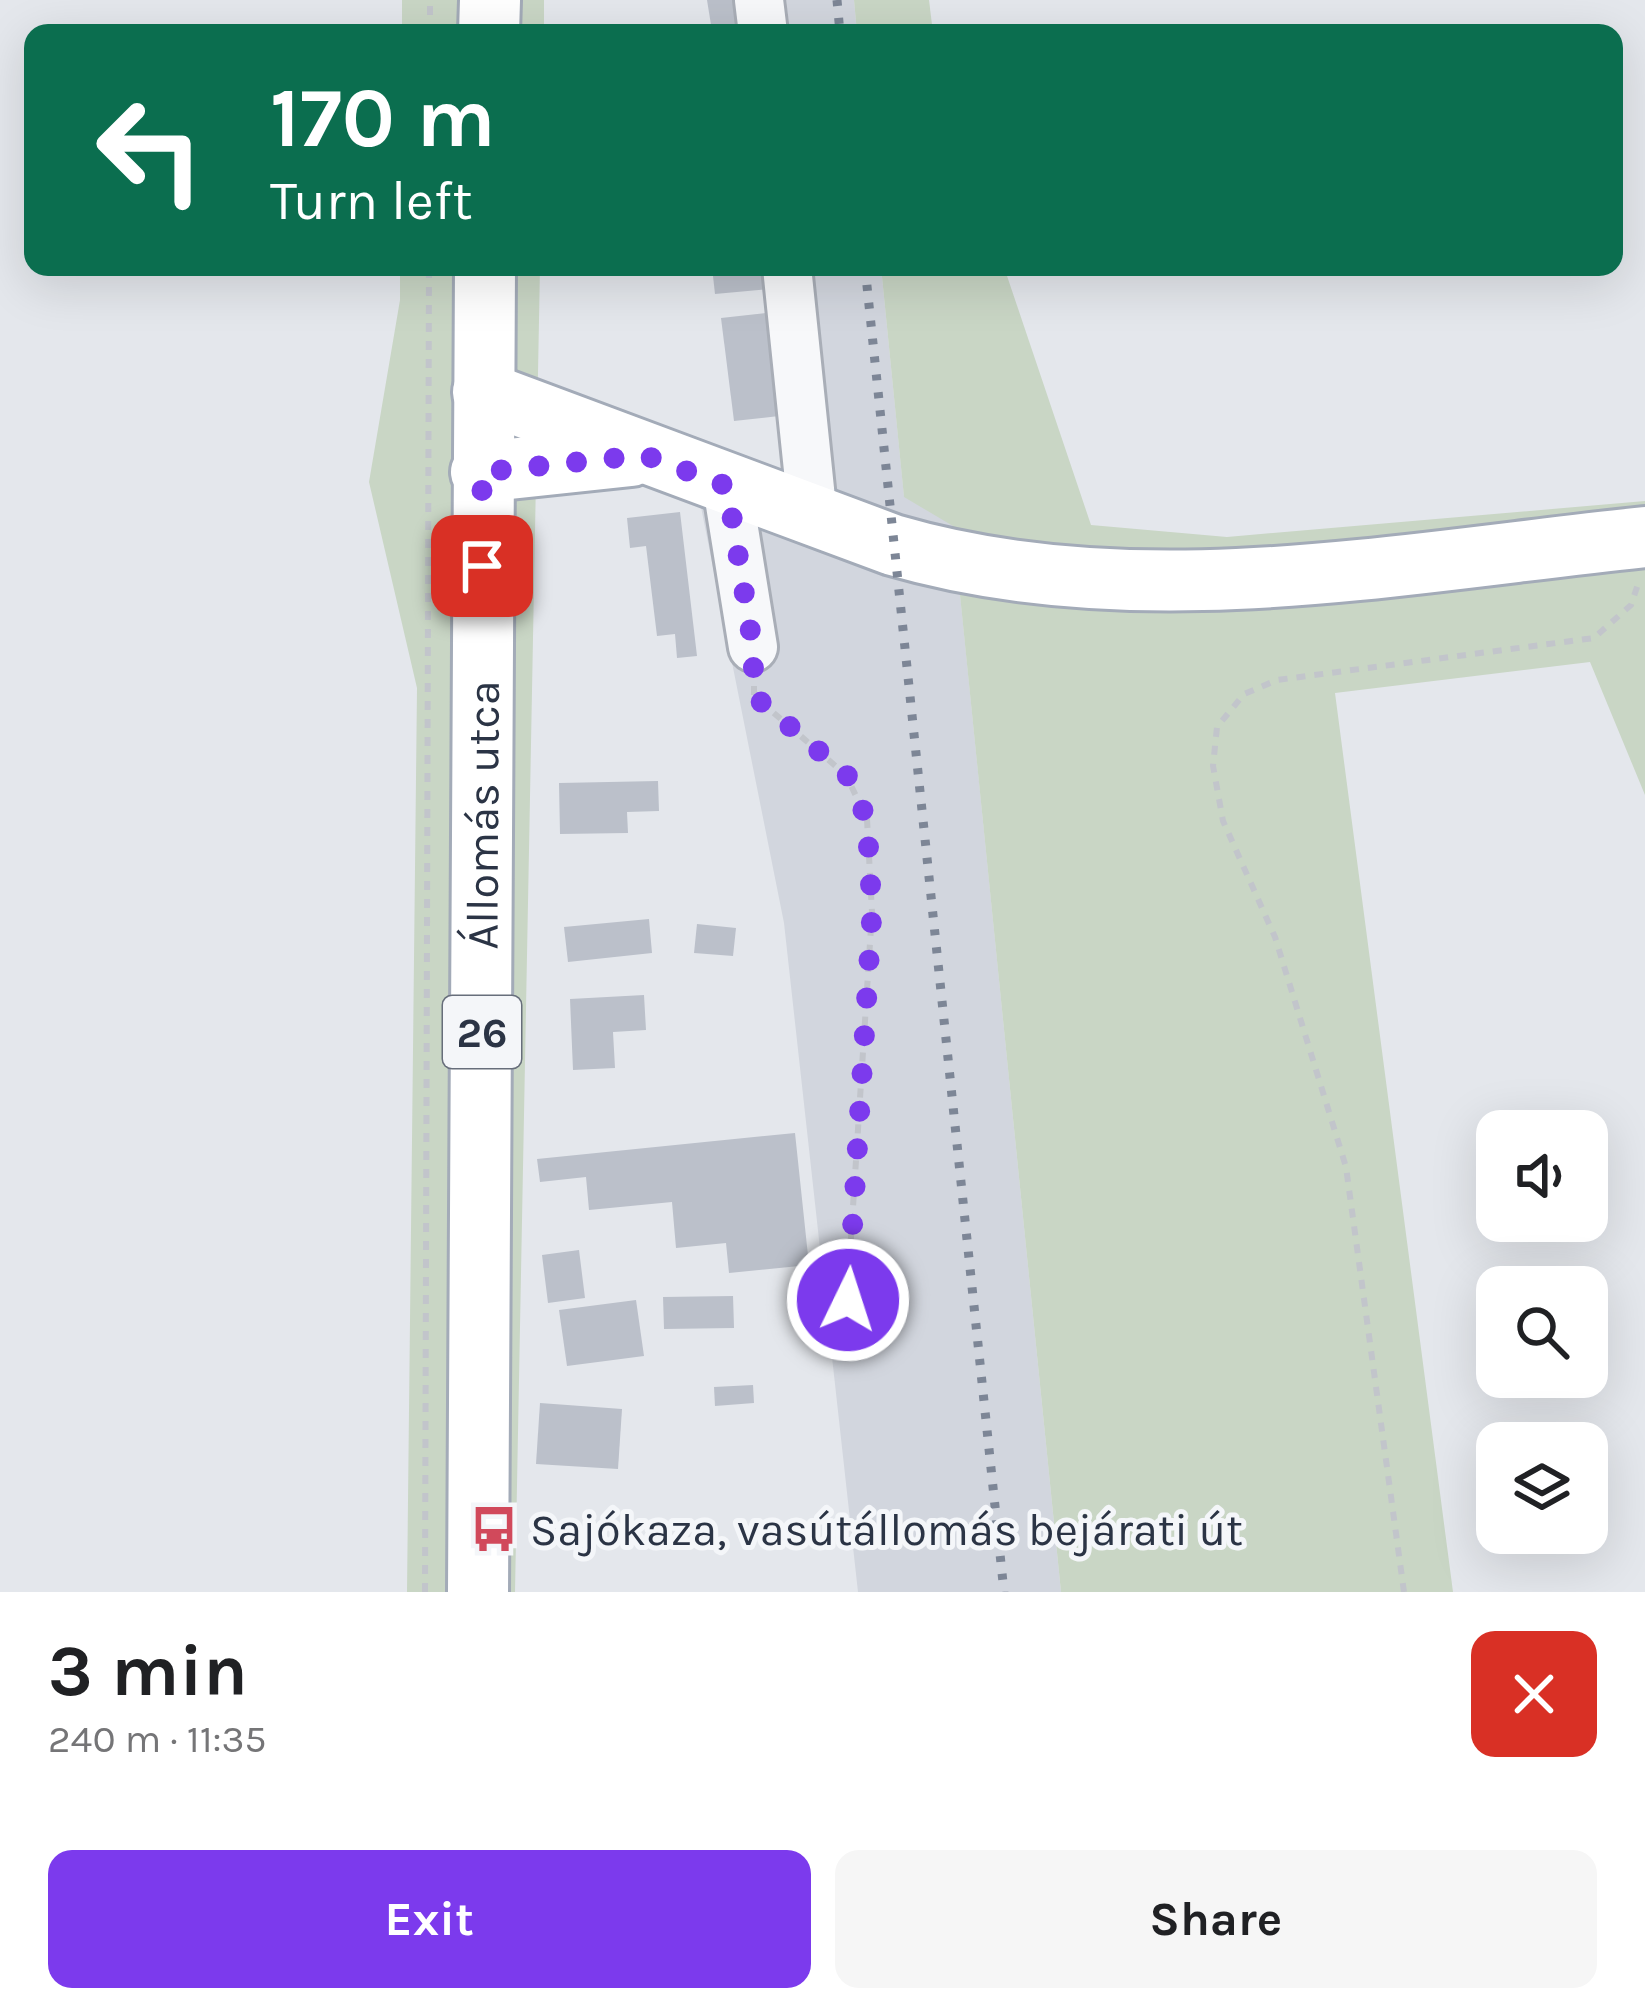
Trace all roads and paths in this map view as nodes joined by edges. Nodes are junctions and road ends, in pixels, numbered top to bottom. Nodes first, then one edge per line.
1 (429, 276) edge
2 (485, 276) edge
3 (788, 276) edge
4 (483, 392) junction
5 (644, 455) junction
6 (482, 472) junction
7 (727, 486) junction
8 (813, 518) junction
9 (1645, 538) edge
10 (1645, 565) edge
11 (753, 647) joint
12 (848, 1300) dead end
13 (425, 1592) edge
14 (478, 1592) edge
15 (1404, 1592) edge

1 - 13 path
2 - 4 main road, 26
3 - 8 street
4 - 5 main road
4 - 6 main road, 26
5 - 6 main road
5 - 7 main road
6 - 14 main road, Állomás utca / 26
7 - 8 main road
7 - 11 street
8 - 9 main road
10 - 15 path
11 - 12 path

